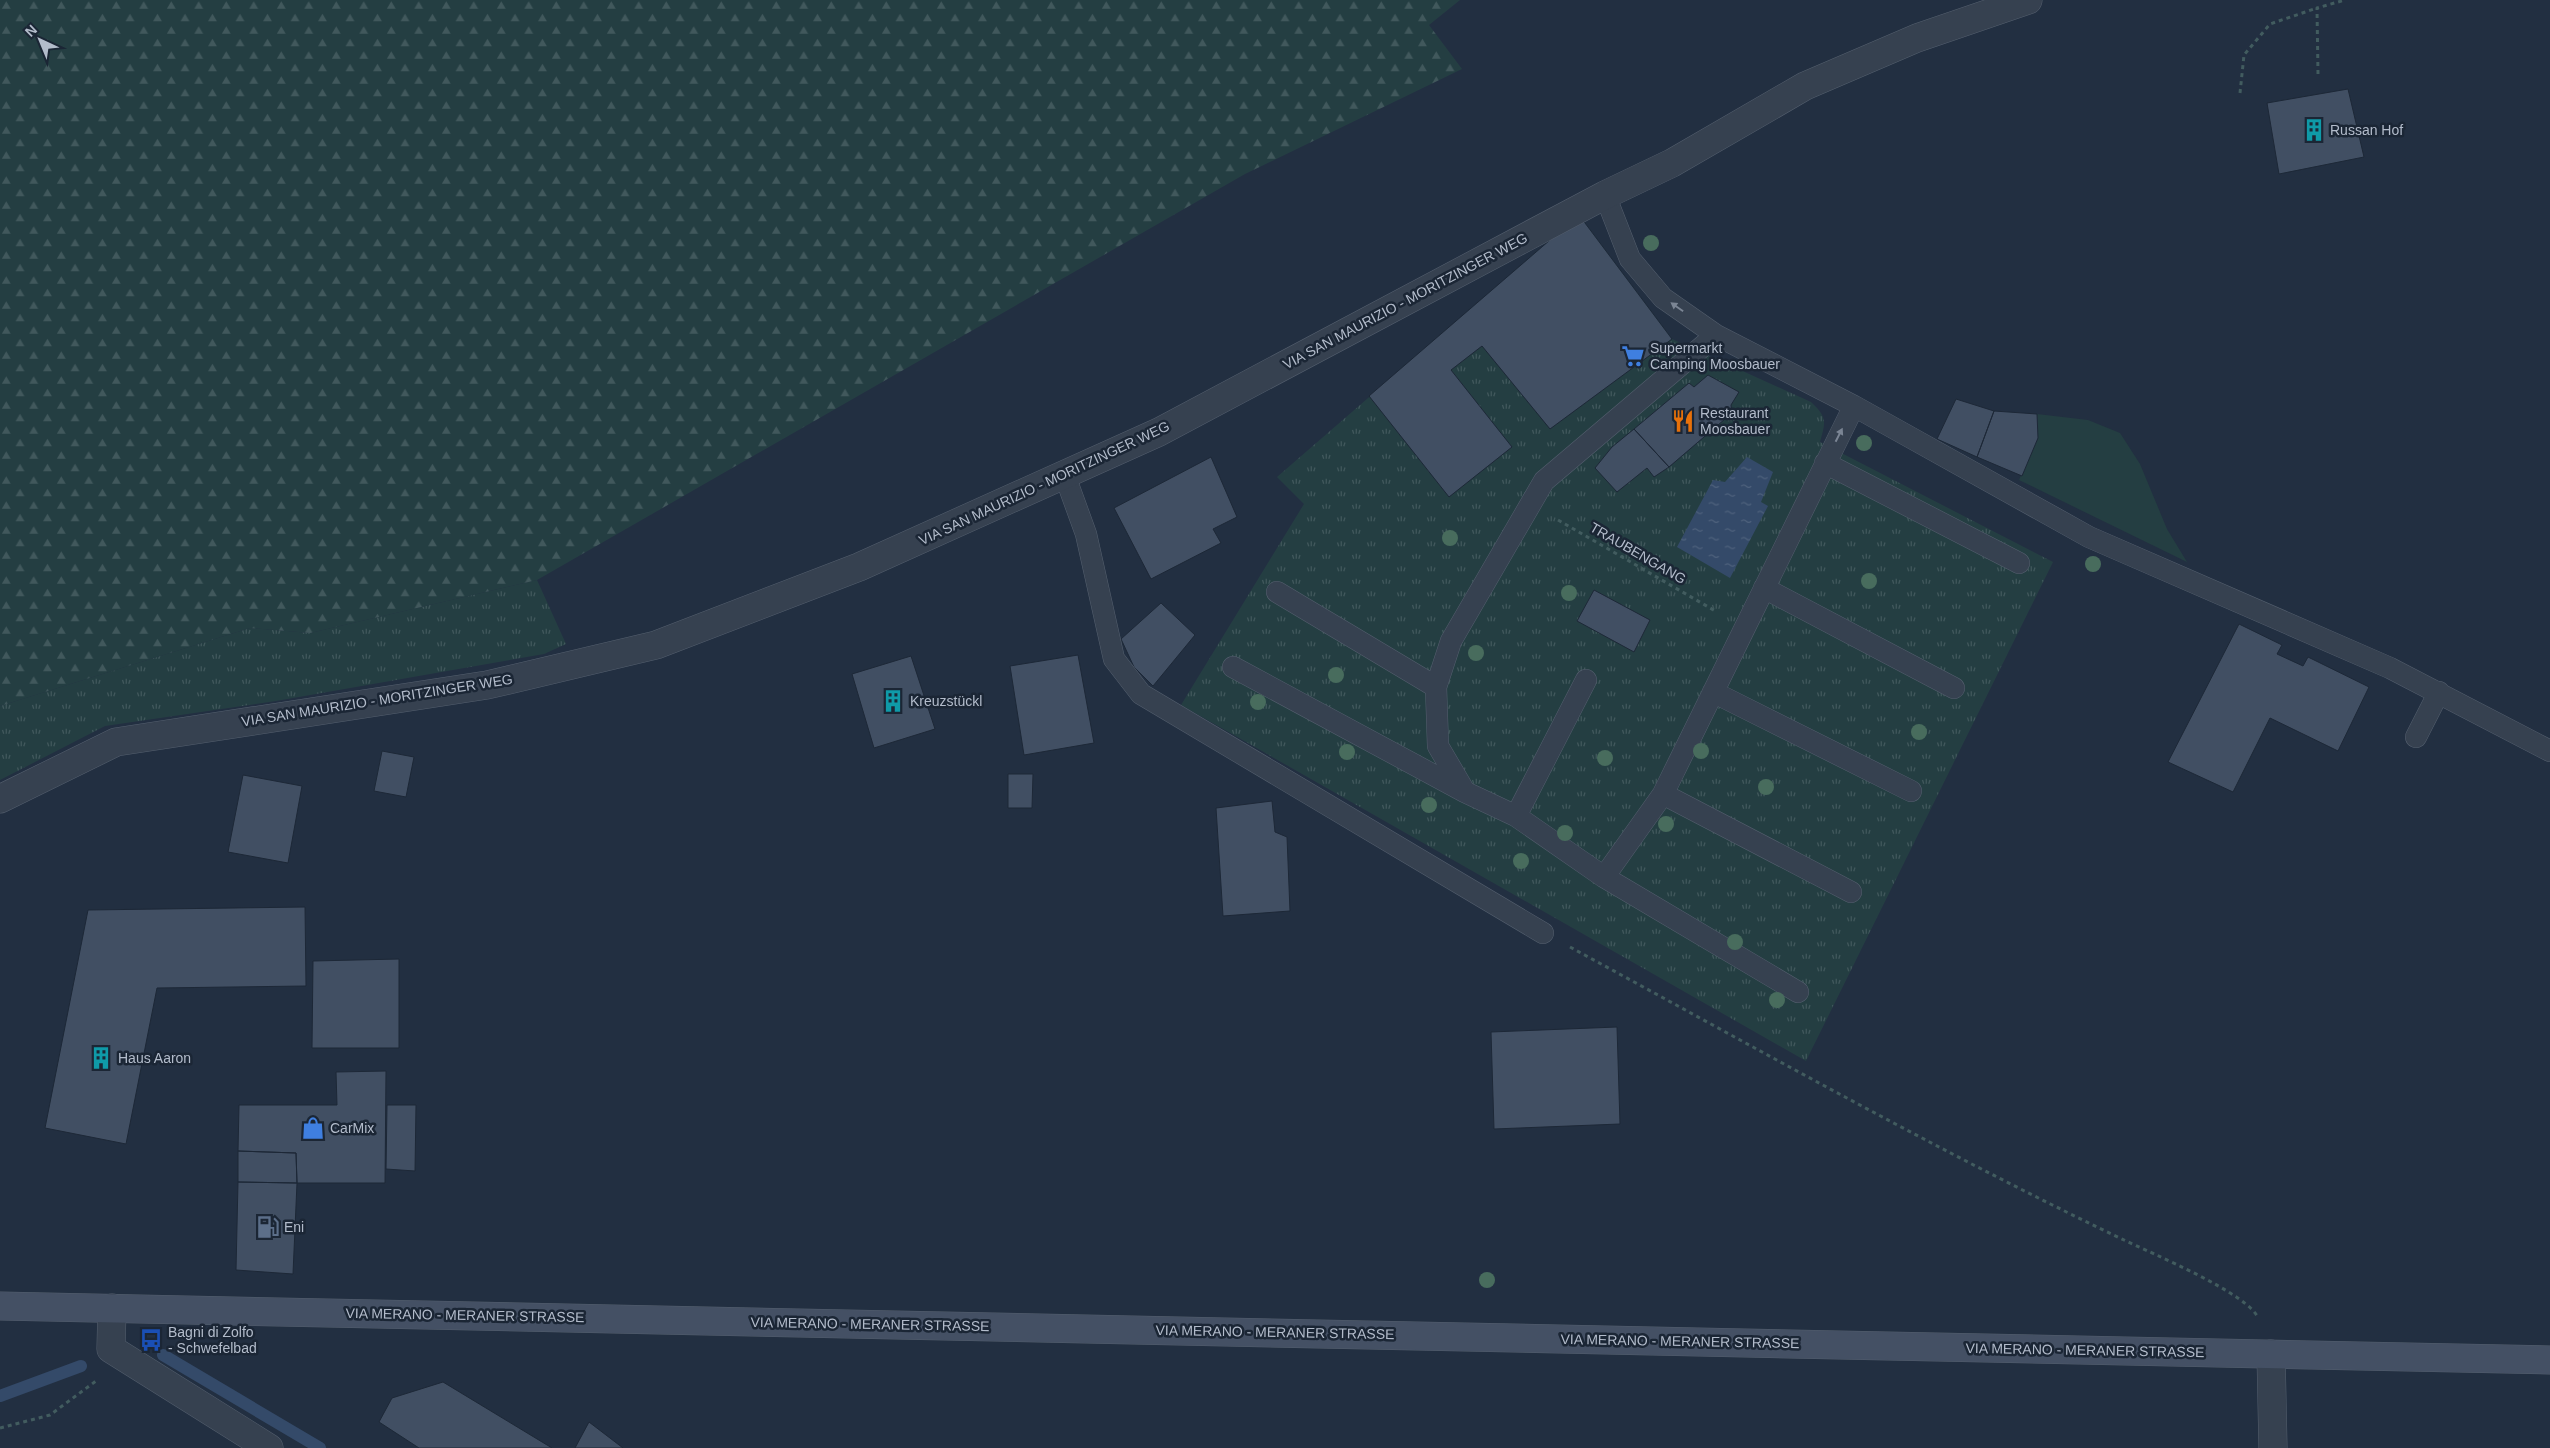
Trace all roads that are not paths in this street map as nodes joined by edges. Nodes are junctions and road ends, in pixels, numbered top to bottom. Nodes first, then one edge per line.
1 (2028, 0) edge
2 (1605, 194) junction
3 (1716, 335) junction
4 (1854, 406) junction
5 (1825, 463) junction
6 (1065, 476) junction
7 (2019, 563) dead end
8 (1764, 588) junction
9 (1277, 592) dead end
10 (1233, 667) dead end
11 (1586, 680) dead end
12 (1436, 686) junction
13 (1954, 688) dead end
14 (1713, 692) junction
15 (2439, 692) junction
16 (2416, 737) dead end
17 (2550, 751) edge
18 (1911, 791) dead end
19 (1466, 792) junction
20 (1663, 794) junction
21 (0, 799) edge
22 (1516, 816) junction
23 (1604, 876) junction
24 (1851, 892) dead end
25 (1543, 932) road end
26 (1798, 992) dead end
27 (0, 1306) edge
28 (112, 1308) junction
29 (2271, 1354) junction
30 (2550, 1360) edge
31 (269, 1448) edge
32 (2273, 1448) edge

1 - 2 street, VIA SAN MAURIZIO - MORITZINGER WEG
3 -> 2 lane
2 - 6 street, VIA SAN MAURIZIO - MORITZINGER WEG
3 - 4 lane
3 - 12 lane
5 -> 4 lane
4 - 15 lane
5 - 7 lane
5 - 8 lane
6 - 21 street, VIA SAN MAURIZIO - MORITZINGER WEG
6 - 25 lane
8 - 13 lane
8 - 14 lane
9 - 12 lane
10 - 19 lane
11 - 22 lane
12 - 19 lane
14 - 18 lane
14 - 20 lane
15 - 16 lane
15 - 17 lane
19 - 22 lane
20 - 23 lane
20 - 24 lane
22 - 23 lane
23 - 26 lane
27 - 28 main road, VIA MERANO - MERANER STRASSE
28 - 29 main road, VIA MERANO - MERANER STRASSE
28 - 31 street
29 - 30 main road, VIA MERANO - MERANER STRASSE
29 - 32 street

